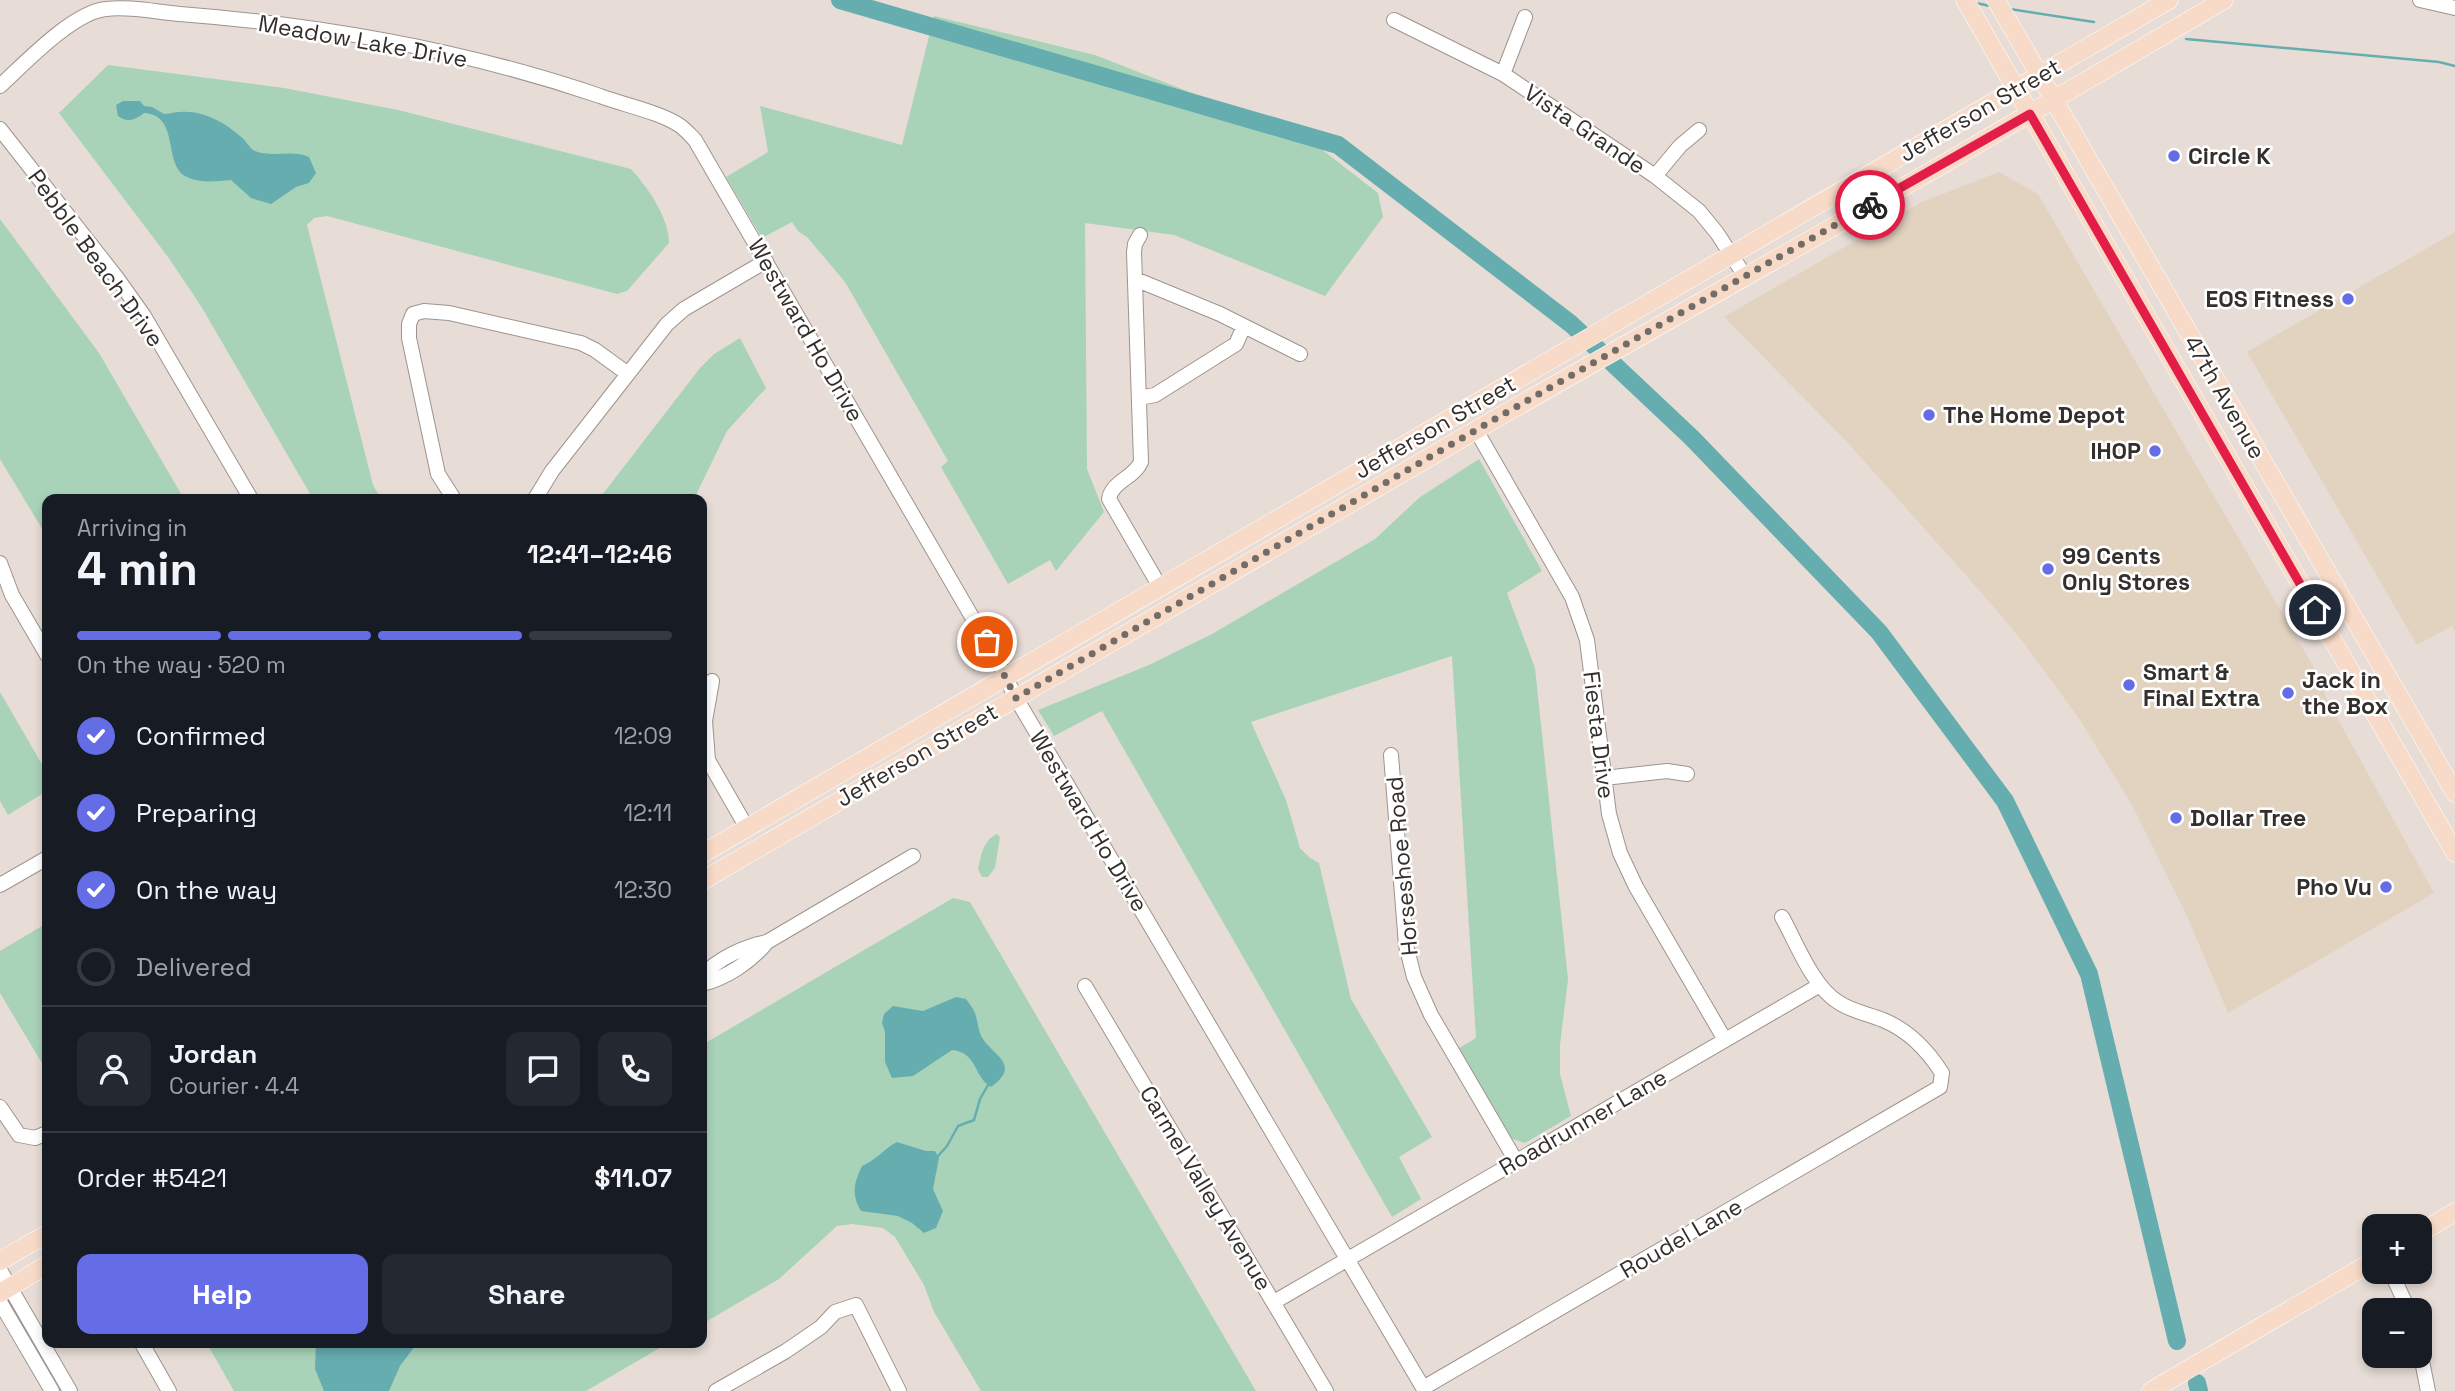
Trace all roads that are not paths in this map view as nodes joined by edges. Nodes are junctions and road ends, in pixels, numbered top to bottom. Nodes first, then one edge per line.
1 (1965, 0) edge
2 (1996, 0) edge
3 (2169, 0) edge
4 (2224, 0) edge
5 (2420, 0) edge
6 (2455, 8) edge
7 (1525, 17) dead end
8 (1394, 20) dead end
9 (1503, 74) junction
10 (2039, 75) junction
11 (0, 86) edge
12 (2016, 89) junction
13 (2053, 100) junction
14 (2030, 114) junction
15 (0, 129) edge
16 (1699, 130) dead end
17 (695, 139) joint
18 (1874, 173) junction
19 (1656, 177) junction
20 (1140, 235) dead end
21 (1803, 243) junction
22 (1732, 256) junction
23 (766, 261) junction
24 (1745, 275) junction
25 (1135, 279) junction
26 (1244, 326) junction
27 (1300, 354) dead end
28 (628, 374) junction
29 (1139, 398) junction
30 (1476, 430) junction
31 (248, 494) edge
32 (451, 494) edge
33 (538, 494) edge
34 (0, 563) edge
35 (0, 583) edge
36 (1160, 587) junction
37 (12, 595) junction
38 (2342, 598) junction
39 (2315, 610) junction
40 (42, 646) edge
41 (1084, 658) junction
42 (1006, 677) junction
43 (712, 681) dead end
44 (1016, 698) junction
45 (707, 710) edge
46 (707, 747) edge
47 (1391, 755) dead end
48 (1687, 774) dead end
49 (1604, 778) junction
50 (2455, 793) edge
51 (747, 828) junction
52 (707, 851) edge
53 (2455, 853) edge
54 (913, 856) dead end
55 (42, 861) edge
56 (707, 865) edge
57 (707, 878) edge
58 (0, 885) edge
59 (1782, 917) dead end
60 (767, 942) junction
61 (707, 970) edge
62 (707, 983) edge
63 (1820, 985) junction
64 (1085, 986) dead end
65 (1725, 1040) junction
66 (0, 1107) edge
67 (42, 1135) edge
68 (1516, 1161) junction
69 (2455, 1212) edge
70 (2432, 1226) edge
71 (42, 1237) edge
72 (1347, 1259) junction
73 (0, 1261) edge
74 (42, 1268) edge
75 (2362, 1268) edge
76 (0, 1270) edge
77 (3, 1294) edge
78 (1274, 1302) junction
79 (144, 1348) edge
80 (2423, 1368) edge
81 (1424, 1390) edge
82 (52, 1391) edge
83 (70, 1391) edge
84 (169, 1391) edge
85 (716, 1391) edge
86 (899, 1391) edge
87 (1326, 1391) edge
88 (2151, 1391) edge
89 (2428, 1391) edge

1 - 12 main road, 47th Avenue
2 - 10 main road, 47th Avenue
3 - 10 main road, Jefferson Street
4 - 13 main road, Jefferson Street
5 - 6 street
7 - 9 street
8 - 9 street, Vista Grande
9 - 19 street, Vista Grande
10 - 12 main road, Jefferson Street
10 - 13 main road, 47th Avenue
11 - 17 street, Meadow Lake Drive
12 - 14 main road, 47th Avenue
12 - 18 main road, Jefferson Street
13 - 14 main road, Jefferson Street
13 - 38 main road, 47th Avenue
14 - 21 main road, Jefferson Street
14 - 39 main road, 47th Avenue
15 - 31 street, Pebble Beach Drive
16 - 19 street
17 - 23 street, Westward Ho Drive
18 - 21 main road
18 - 22 main road, Jefferson Street
19 - 22 street, Vista Grande
20 - 25 street
21 - 24 main road, Jefferson Street
22 - 24 street, Vista Grande
22 - 36 main road, Jefferson Street
23 - 28 street
23 - 42 street, Westward Ho Drive
24 - 30 main road, Jefferson Street
25 - 26 street
25 - 29 street
26 - 27 street
26 - 29 street
28 - 32 street
28 - 33 street
29 - 36 street
30 - 41 main road, Jefferson Street
30 - 49 street, Fiesta Drive
34 - 37 street
35 - 37 street
36 - 41 main road
36 - 42 main road, Jefferson Street
37 - 40 street
38 - 39 main road
38 - 50 main road, 47th Avenue
39 - 53 main road, 47th Avenue
41 - 44 main road, Jefferson Street
42 - 44 street, Westward Ho Drive
42 - 51 main road, Jefferson Street
43 - 45 street
44 - 57 main road, Jefferson Street
44 - 72 street, Westward Ho Drive
46 - 51 street
47 - 68 street, Horseshoe Road
48 - 49 street
49 - 65 street, Fiesta Drive
51 - 52 main road, Jefferson Street
51 - 56 main road
54 - 60 street
55 - 58 street
59 - 63 street
60 - 61 street
60 - 62 street
63 - 65 street, Roadrunner Lane
63 - 81 street, Roudel Lane
64 - 78 street, Carmel Valley Avenue
65 - 68 street, Roadrunner Lane
66 - 67 street
68 - 72 street, Roadrunner Lane
69 - 70 main road
71 - 73 main road
72 - 78 street, Roadrunner Lane
72 - 81 street, Westward Ho Drive
74 - 77 main road
75 - 88 main road
76 - 77 street
77 - 82 street
77 - 83 street
78 - 87 street, Carmel Valley Avenue
79 - 84 street
80 - 89 street
85 - 86 street

